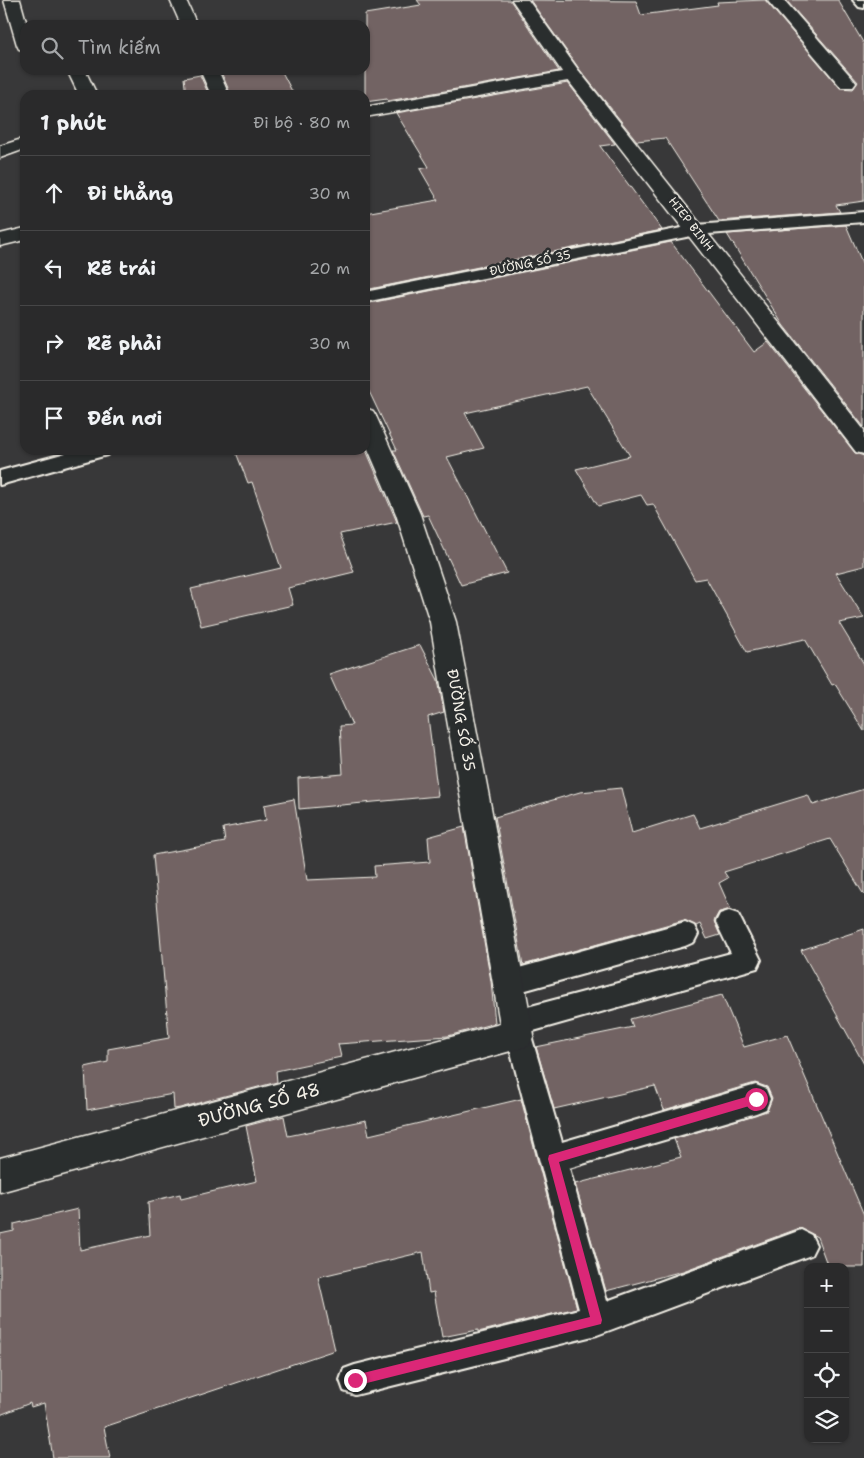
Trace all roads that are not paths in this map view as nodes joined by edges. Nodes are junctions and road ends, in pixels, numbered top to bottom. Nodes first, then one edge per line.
1 (13, 0) edge
2 (178, 0) edge
3 (520, 0) edge
4 (776, 0) edge
5 (860, 0) edge
6 (864, 4) edge
7 (187, 20) edge
8 (18, 36) edge
9 (78, 75) edge
10 (211, 75) edge
11 (573, 75) junction
12 (847, 83) dead end
13 (86, 90) edge
14 (218, 90) edge
15 (370, 111) edge
16 (20, 145) edge
17 (0, 152) edge
18 (864, 217) edge
19 (696, 230) junction
20 (20, 235) edge
21 (0, 240) edge
22 (370, 296) edge
23 (370, 427) edge
24 (864, 446) edge
25 (82, 455) edge
26 (0, 478) edge
27 (729, 922) dead end
28 (685, 934) dead end
29 (508, 983) junction
30 (517, 1029) junction
31 (756, 1099) dead end
32 (553, 1159) junction
33 (0, 1175) edge
34 (801, 1245) dead end
35 (597, 1320) junction
36 (355, 1380) dead end

1 - 8 street
2 - 7 street
3 - 11 street, HIEP BINH
4 - 12 street
5 - 6 lane
9 - 13 street
10 - 14 street
11 - 15 street
11 - 19 street, HIEP BINH
16 - 17 street
18 - 19 lane, ĐƯỜNG SỐ 35
19 - 22 lane, ĐƯỜNG SỐ 35
19 - 24 street, HIEP BINH
20 - 21 street
23 - 29 street, ĐƯỜNG SỐ 35
25 - 26 lane
27 - 30 lane
28 - 29 lane
29 - 30 street, ĐƯỜNG SỐ 35
30 - 32 lane
30 - 33 street, ĐƯỜNG SỐ 48
31 - 32 lane
32 - 35 lane
34 - 35 lane
35 - 36 lane

